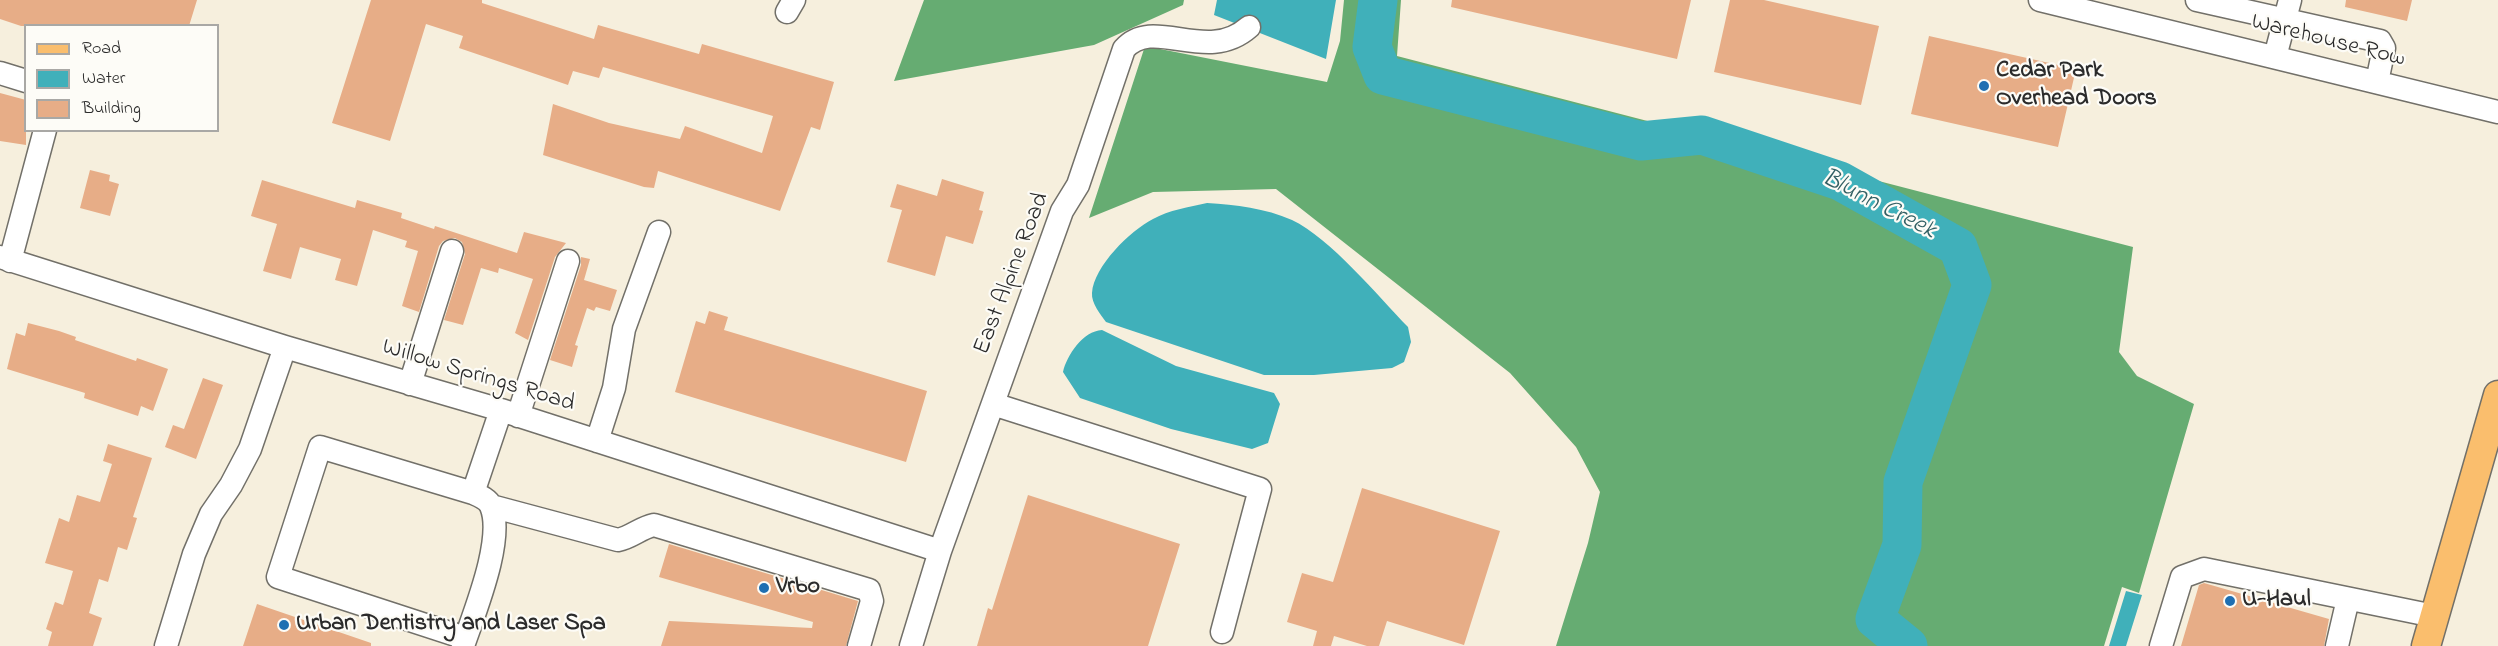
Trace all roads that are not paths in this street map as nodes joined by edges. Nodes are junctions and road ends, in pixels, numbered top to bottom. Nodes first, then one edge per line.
1 (2040, 0) edge
2 (2205, 1) edge
3 (2287, 10) edge
4 (1248, 27) dead end
5 (2275, 57) junction
6 (0, 73) edge
7 (24, 80) edge
8 (2377, 82) junction
9 (2498, 111) edge
10 (44, 132) edge
11 (659, 232) dead end
12 (452, 251) dead end
13 (5, 259) edge
14 (568, 261) dead end
15 (285, 347) junction
16 (410, 384) junction
17 (2498, 394) edge
18 (993, 404) junction
19 (509, 413) junction
20 (597, 441) junction
21 (482, 499) junction
22 (940, 551) junction
23 (2348, 599) junction
24 (2434, 616) junction
25 (1222, 632) dead end
26 (464, 642) edge
27 (166, 646) edge
28 (859, 646) edge
29 (910, 646) edge
30 (2161, 646) edge
31 (2337, 646) edge
32 (2426, 646) edge

1 - 5 street, Warehouse Row
2 - 3 street
3 - 5 street
3 - 8 street
4 - 18 street, East Alpine Road
5 - 8 street, Warehouse Row
6 - 7 street
8 - 9 street, Warehouse Row
10 - 13 street
11 - 20 street
12 - 16 street
13 - 15 street, Willow Springs Road
14 - 19 street
15 - 16 street, Willow Springs Road
15 - 27 street
16 - 19 street, Willow Springs Road
17 - 24 main road
18 - 22 street, East Alpine Road
18 - 25 street
19 - 20 street, Willow Springs Road
19 - 21 street
20 - 22 street, Willow Springs Road
21 - 26 street
21 - 26 street
21 - 28 street
22 - 29 street, East Alpine Road
23 - 24 street
23 - 30 street
23 - 31 street
24 - 32 main road

